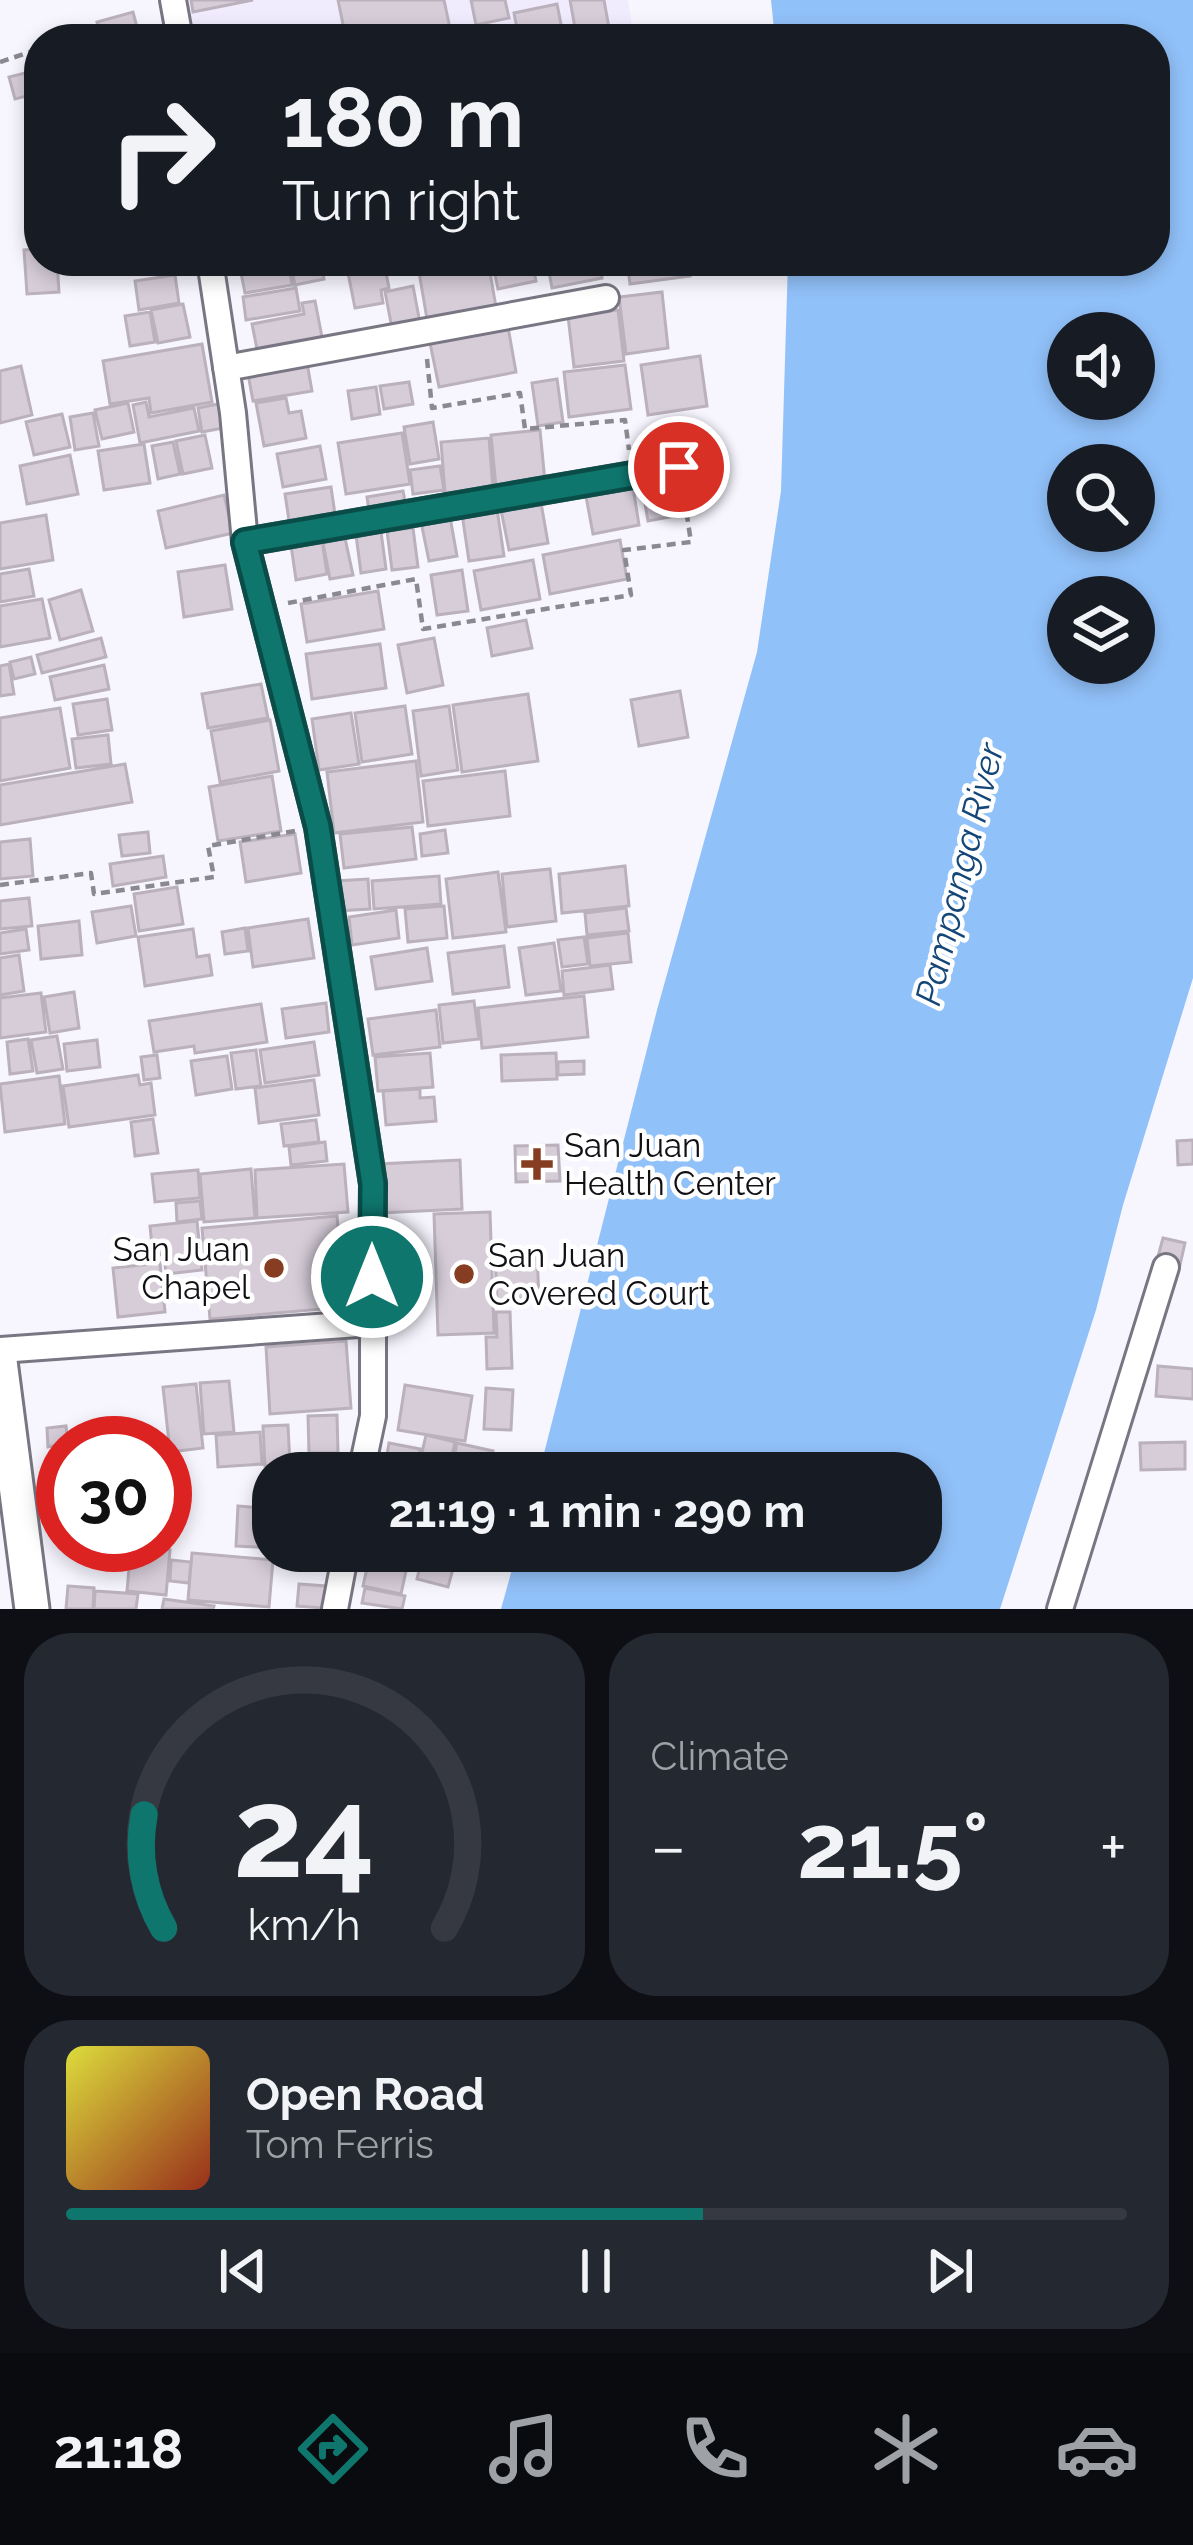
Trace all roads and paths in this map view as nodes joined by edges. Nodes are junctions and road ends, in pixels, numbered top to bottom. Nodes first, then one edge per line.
1 (212, 276) edge
2 (606, 298) dead end
3 (424, 331) junction
4 (226, 368) junction
5 (679, 467) joint
6 (632, 474) junction
7 (245, 542) junction
8 (259, 608) junction
9 (318, 827) junction
10 (0, 885) edge
11 (1166, 1267) dead end
12 (372, 1323) junction
13 (0, 1350) edge
14 (0, 1361) edge
15 (365, 1452) edge
16 (342, 1572) edge
17 (32, 1609) edge
18 (335, 1609) edge
19 (1060, 1609) edge

1 - 4 street
2 - 3 street
3 - 4 street
3 - 6 path
4 - 7 street
5 - 6 street
5 - 8 path
6 - 7 street
7 - 8 street
8 - 9 street
9 - 10 path
9 - 12 street
11 - 19 street
12 - 13 street
12 - 15 street
14 - 17 street
16 - 18 street

